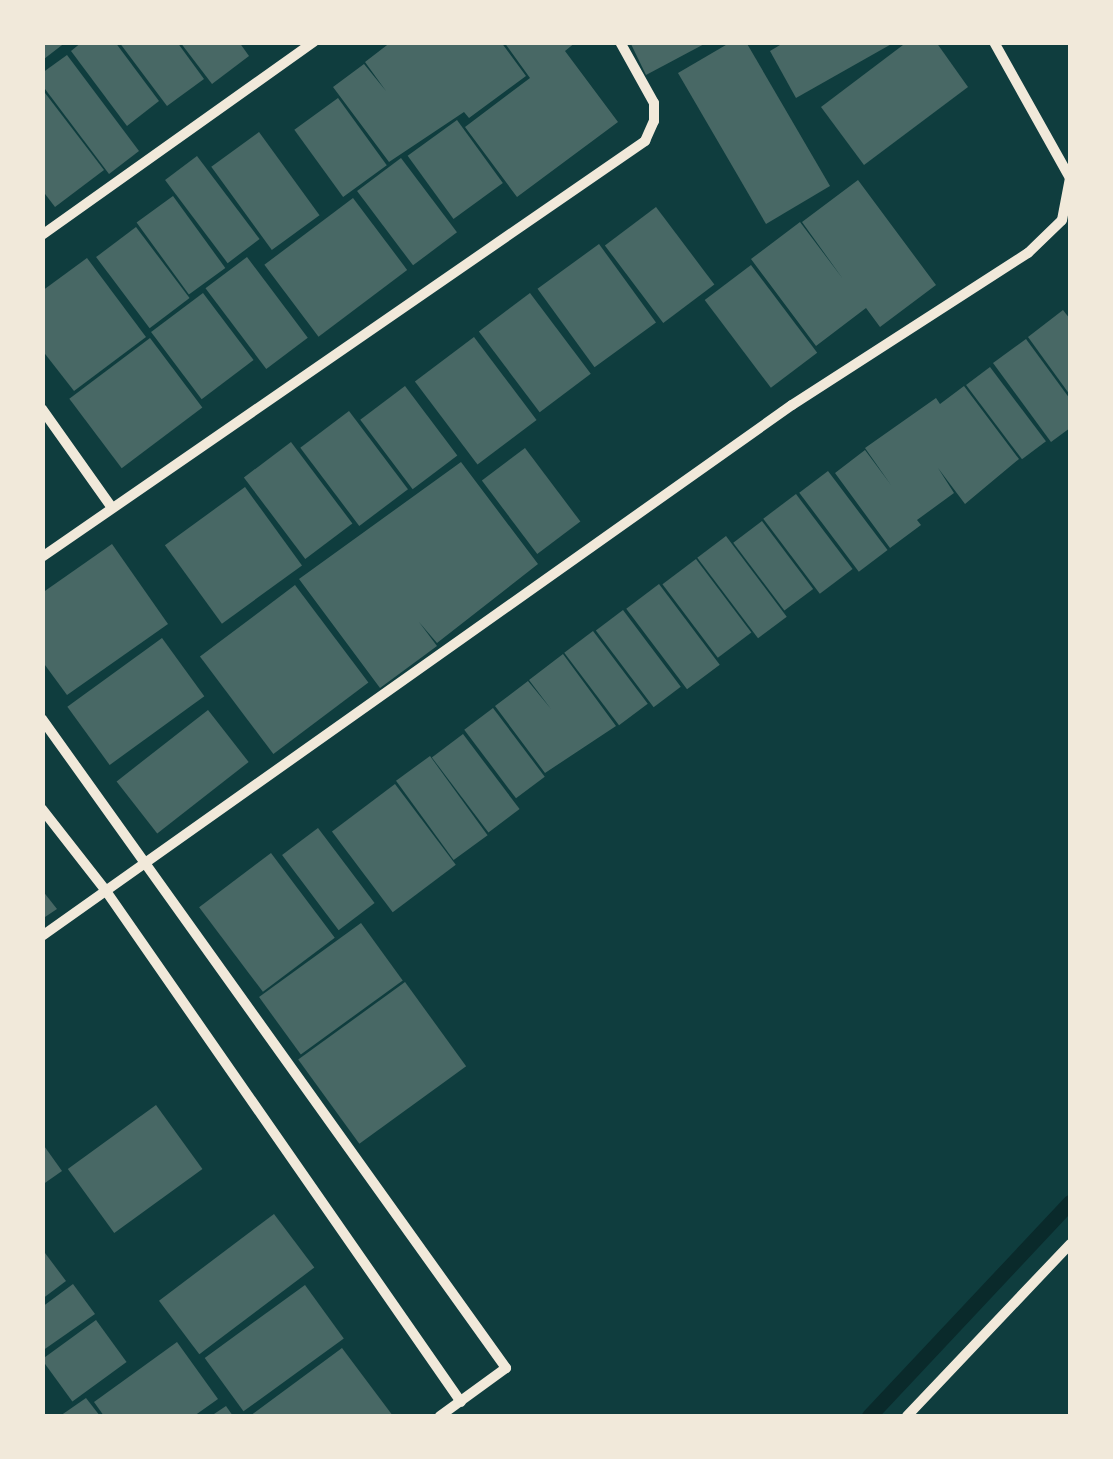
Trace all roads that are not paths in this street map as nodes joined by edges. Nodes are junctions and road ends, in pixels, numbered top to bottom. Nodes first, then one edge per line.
1 (314, 42) edge
2 (620, 42) edge
3 (994, 42) edge
4 (1070, 178) edge
5 (42, 234) edge
6 (42, 409) edge
7 (112, 508) junction
8 (42, 557) edge
9 (42, 719) edge
10 (42, 809) edge
11 (148, 864) junction
12 (106, 892) junction
13 (42, 936) edge
14 (1070, 1244) edge
15 (460, 1402) junction
16 (440, 1416) edge
17 (906, 1416) edge

1 - 5 street
2 - 7 street
3 - 4 street
4 - 11 street
6 - 7 street
7 - 8 street
9 - 11 street
10 - 12 street
11 - 12 street
11 - 15 street
12 - 13 street
12 - 15 street
14 - 17 street
15 - 16 street

